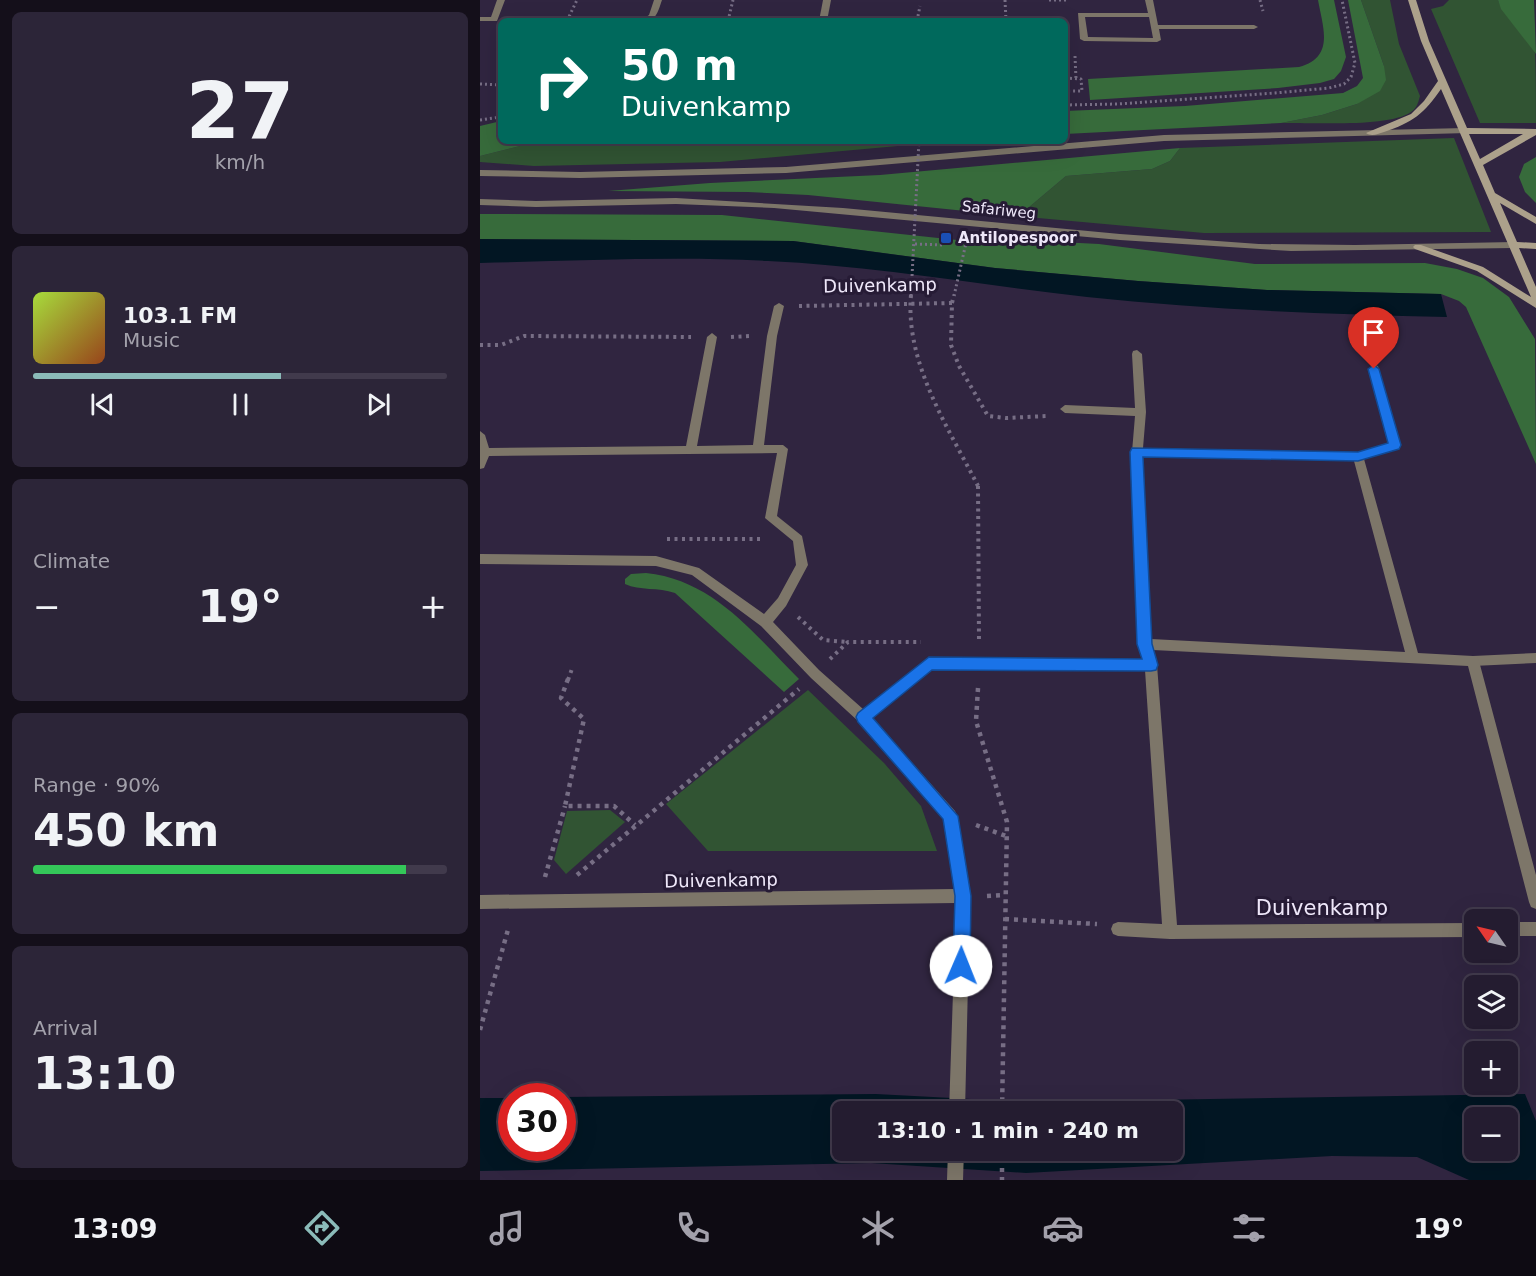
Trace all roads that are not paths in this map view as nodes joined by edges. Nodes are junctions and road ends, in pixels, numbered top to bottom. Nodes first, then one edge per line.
1 (501, 0) edge
2 (658, 0) edge
3 (827, 0) edge
4 (1149, 0) edge
5 (1412, 0) edge
6 (1152, 15) junction
7 (649, 18) edge
8 (824, 18) edge
9 (480, 19) edge
10 (1154, 27) junction
11 (1254, 27) dead end
12 (1443, 80) junction
13 (1464, 131) junction
14 (1534, 132) edge
15 (1370, 133) junction
16 (1478, 165) junction
17 (480, 173) edge
18 (1491, 194) junction
19 (480, 202) edge
20 (1536, 221) edge
21 (1514, 245) junction
22 (1536, 246) edge
23 (1418, 247) junction
24 (1536, 298) edge
25 (1536, 305) edge
26 (778, 306) road end
27 (712, 337) road end
28 (1137, 354) dead end
29 (1374, 369) dead end
30 (1065, 409) road end
31 (1141, 412) junction
32 (480, 435) edge
33 (758, 448) junction
34 (691, 449) junction
35 (485, 452) junction
36 (1137, 452) junction
37 (1358, 457) junction
38 (480, 465) edge
39 (480, 559) edge
40 (765, 622) junction
41 (1144, 644) junction
42 (1413, 658) junction
43 (1536, 658) edge
44 (1473, 661) junction
45 (1151, 665) junction
46 (863, 717) junction
47 (963, 896) junction
48 (480, 902) edge
49 (1536, 902) edge
50 (1118, 928) road end
51 (1518, 929) edge
52 (1536, 929) edge
53 (1464, 930) edge
54 (1170, 932) junction
55 (957, 1101) edge
56 (956, 1161) edge
57 (956, 1180) edge

1 - 9 street
2 - 7 street
3 - 8 street
4 - 6 street
5 - 12 main road
6 - 10 street
6 - 10 street
10 - 11 street
12 - 13 main road
12 - 15 main road
13 - 14 main road
13 - 15 street
13 - 16 main road
14 - 16 main road
15 - 17 street
16 - 18 main road
18 - 20 main road
18 - 21 main road
19 - 23 street, Safariweg
21 - 22 main road
21 - 23 street, Safariweg
21 - 24 main road
23 - 25 main road
26 - 33 street
27 - 34 street
28 - 31 street
29 - 37 street
30 - 31 street
31 - 36 street
32 - 35 street
33 - 34 street
33 - 40 street
34 - 35 street
35 - 38 street
36 - 37 street
36 - 41 street
37 - 42 street
39 - 40 street
40 - 46 street
41 - 42 street
41 - 45 street
42 - 44 street
43 - 44 street
44 - 49 street
45 - 46 street
45 - 54 street
46 - 47 street
47 - 48 street, Duivenkamp
47 - 55 street
50 - 54 street, Duivenkamp
51 - 52 street
53 - 54 street, Duivenkamp
56 - 57 street

